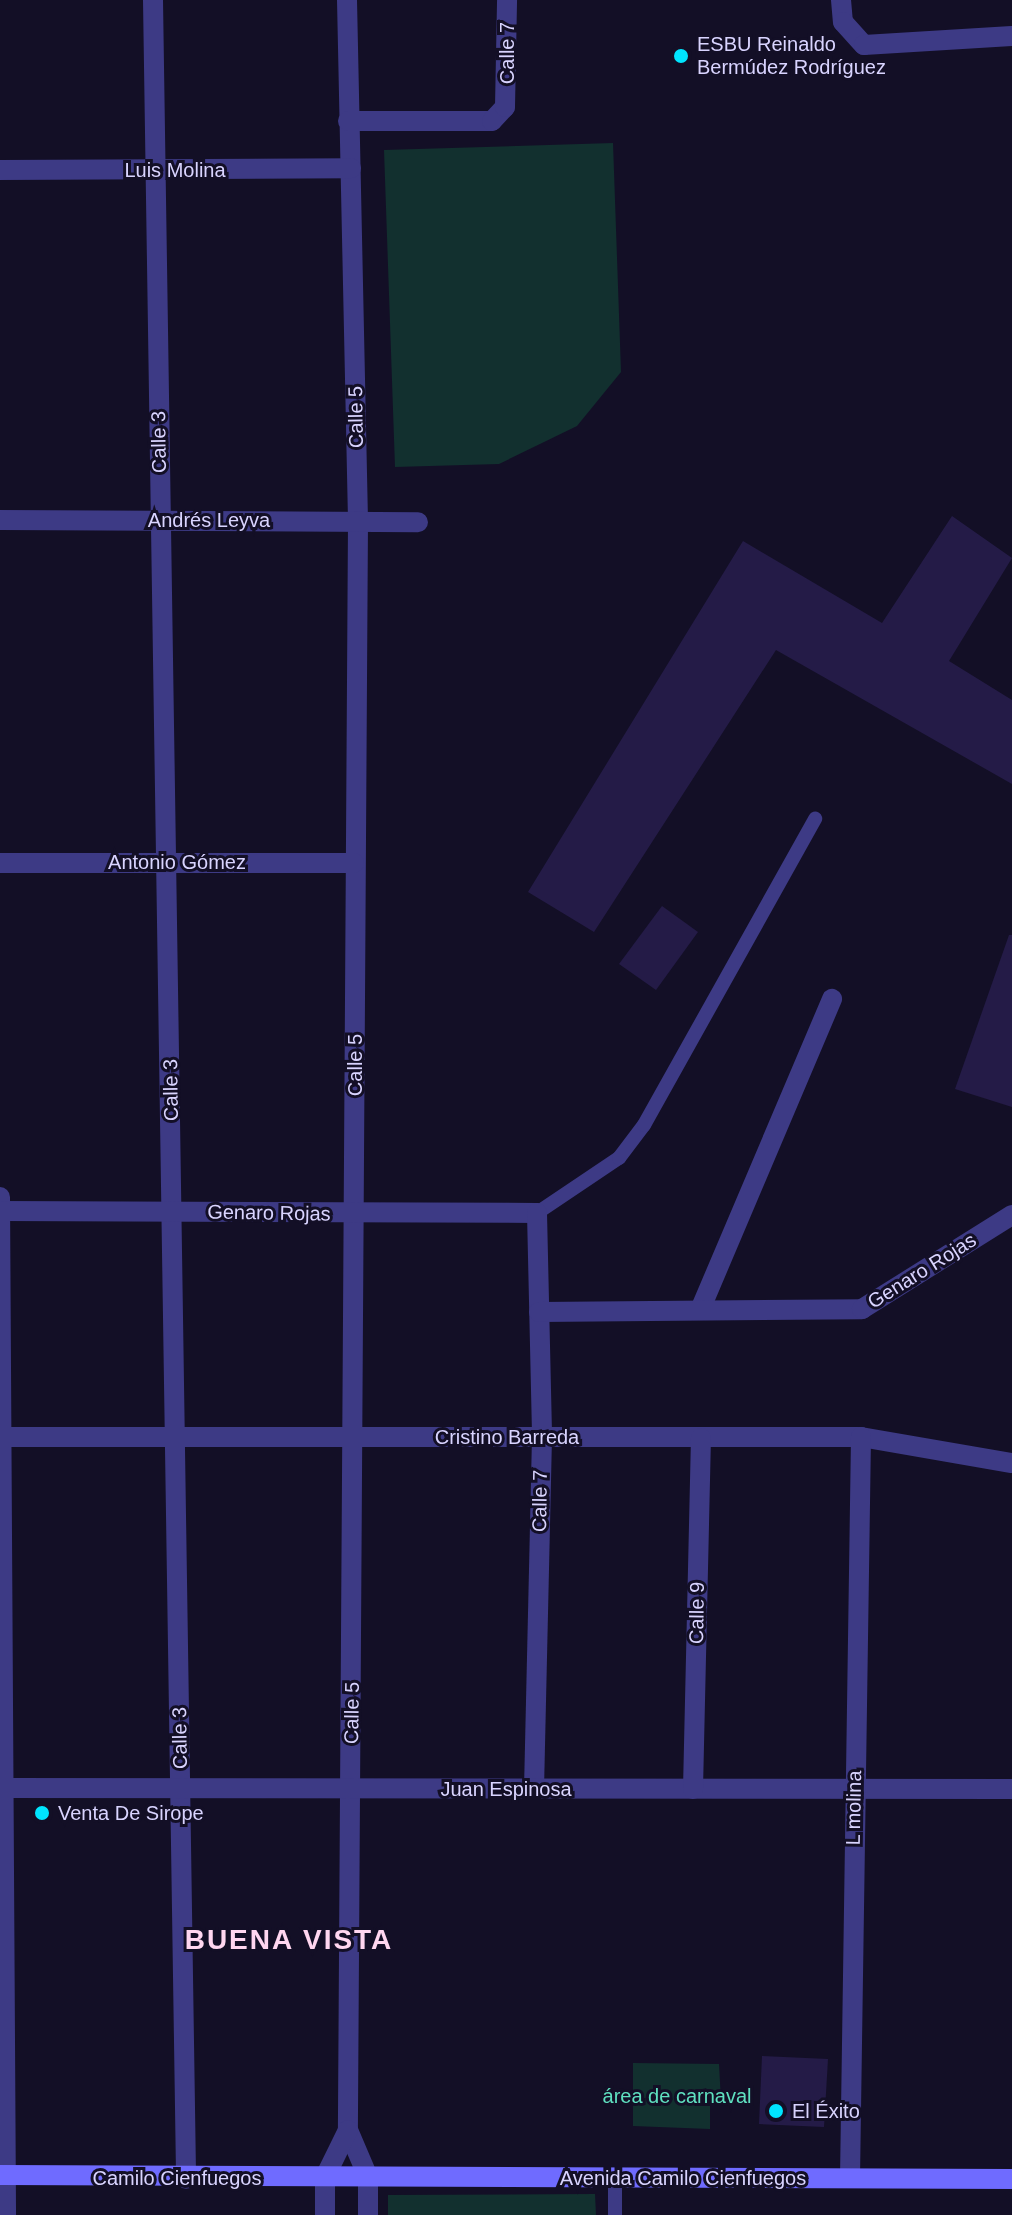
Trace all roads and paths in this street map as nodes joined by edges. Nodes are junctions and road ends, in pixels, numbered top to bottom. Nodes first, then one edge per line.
1 (153, 0) edge
2 (347, 0) edge
3 (507, 0) edge
4 (841, 0) edge
5 (1012, 36) edge
6 (348, 121) junction
7 (351, 168) junction
8 (0, 170) edge
9 (156, 171) junction
10 (0, 520) edge
11 (160, 520) junction
12 (358, 521) junction
13 (418, 522) dead end
14 (815, 819) dead end
15 (166, 862) junction
16 (0, 863) edge
17 (354, 863) junction
18 (832, 999) dead end
19 (0, 1197) edge
20 (0, 1211) edge
21 (174, 1212) junction
22 (356, 1213) junction
23 (537, 1213) junction
24 (1012, 1215) edge
25 (700, 1310) junction
26 (539, 1312) junction
27 (1, 1437) edge
28 (177, 1437) junction
29 (542, 1437) junction
30 (861, 1437) junction
31 (357, 1438) junction
32 (701, 1438) junction
33 (1012, 1463) edge
34 (1, 1788) edge
35 (180, 1788) junction
36 (534, 1789) junction
37 (693, 1789) junction
38 (854, 1789) junction
39 (1012, 1789) edge
40 (351, 1790) junction
41 (348, 2130) junction
42 (3, 2176) edge
43 (360, 2176) junction
44 (325, 2177) junction
45 (615, 2178) junction
46 (850, 2178) junction
47 (186, 2179) junction
48 (1012, 2179) edge
49 (6, 2215) edge
50 (325, 2215) edge
51 (368, 2215) edge
52 (615, 2215) edge

1 - 9 street, Calle 3
2 - 6 street, Calle 5
3 - 6 street, Calle 7
4 - 5 street
6 - 7 street, Calle 5
7 - 9 street, Luis Molina
7 - 12 street, Calle 5
8 - 9 street, Luis Molina
9 - 11 street, Calle 3
10 - 11 street, Andrés Leyva
11 - 12 street, Andrés Leyva
11 - 15 street, Calle 3
12 - 13 street, Andrés Leyva
12 - 17 street, Calle 5
14 - 23 lane
15 - 16 street, Antonio Gómez
15 - 17 street, Antonio Gómez
15 - 21 street, Calle 3
17 - 22 street, Calle 5
18 - 25 street
19 - 20 street
20 - 21 street, Genaro Rojas
20 - 27 street
21 - 22 street, Genaro Rojas
21 - 28 street, Calle 3
22 - 23 street, Genaro Rojas
22 - 31 street, Calle 5
23 - 26 street, Calle 7
24 - 25 street, Genaro Rojas
25 - 26 street, Genaro Rojas
26 - 29 street, Calle 7
27 - 28 street, Cristino Barreda
27 - 34 street
28 - 31 street, Cristino Barreda
28 - 35 street, Calle 3
29 - 31 street, Cristino Barreda
29 - 32 street, Cristino Barreda
29 - 36 street, Calle 7
30 - 32 street, Cristino Barreda
30 - 33 street, Cristino Barreda
30 - 38 street, L molina
31 - 40 street, Calle 5
32 - 37 street, Calle 9
34 - 35 street, Juan Espinosa
34 - 42 street
35 - 40 street, Juan Espinosa
35 - 47 street, Calle 3
36 - 37 street, Juan Espinosa
36 - 40 street, Juan Espinosa
37 - 38 street, Juan Espinosa
38 - 39 street, Juan Espinosa
38 - 46 street, L molina
40 - 41 street, Calle 5
41 - 43 street, Calle 5
41 - 44 street, Calle 5
42 - 47 main road, Camilo Cienfuegos
42 - 49 street
43 - 44 main road, Camilo Cienfuegos
43 - 45 main road, Avenida Camilo Cienfuegos
43 - 51 street
44 - 47 main road, Camilo Cienfuegos
44 - 50 street
45 - 46 main road, Avenida Camilo Cienfuegos
45 - 52 lane
46 - 48 main road, Avenida Camilo Cienfuegos

